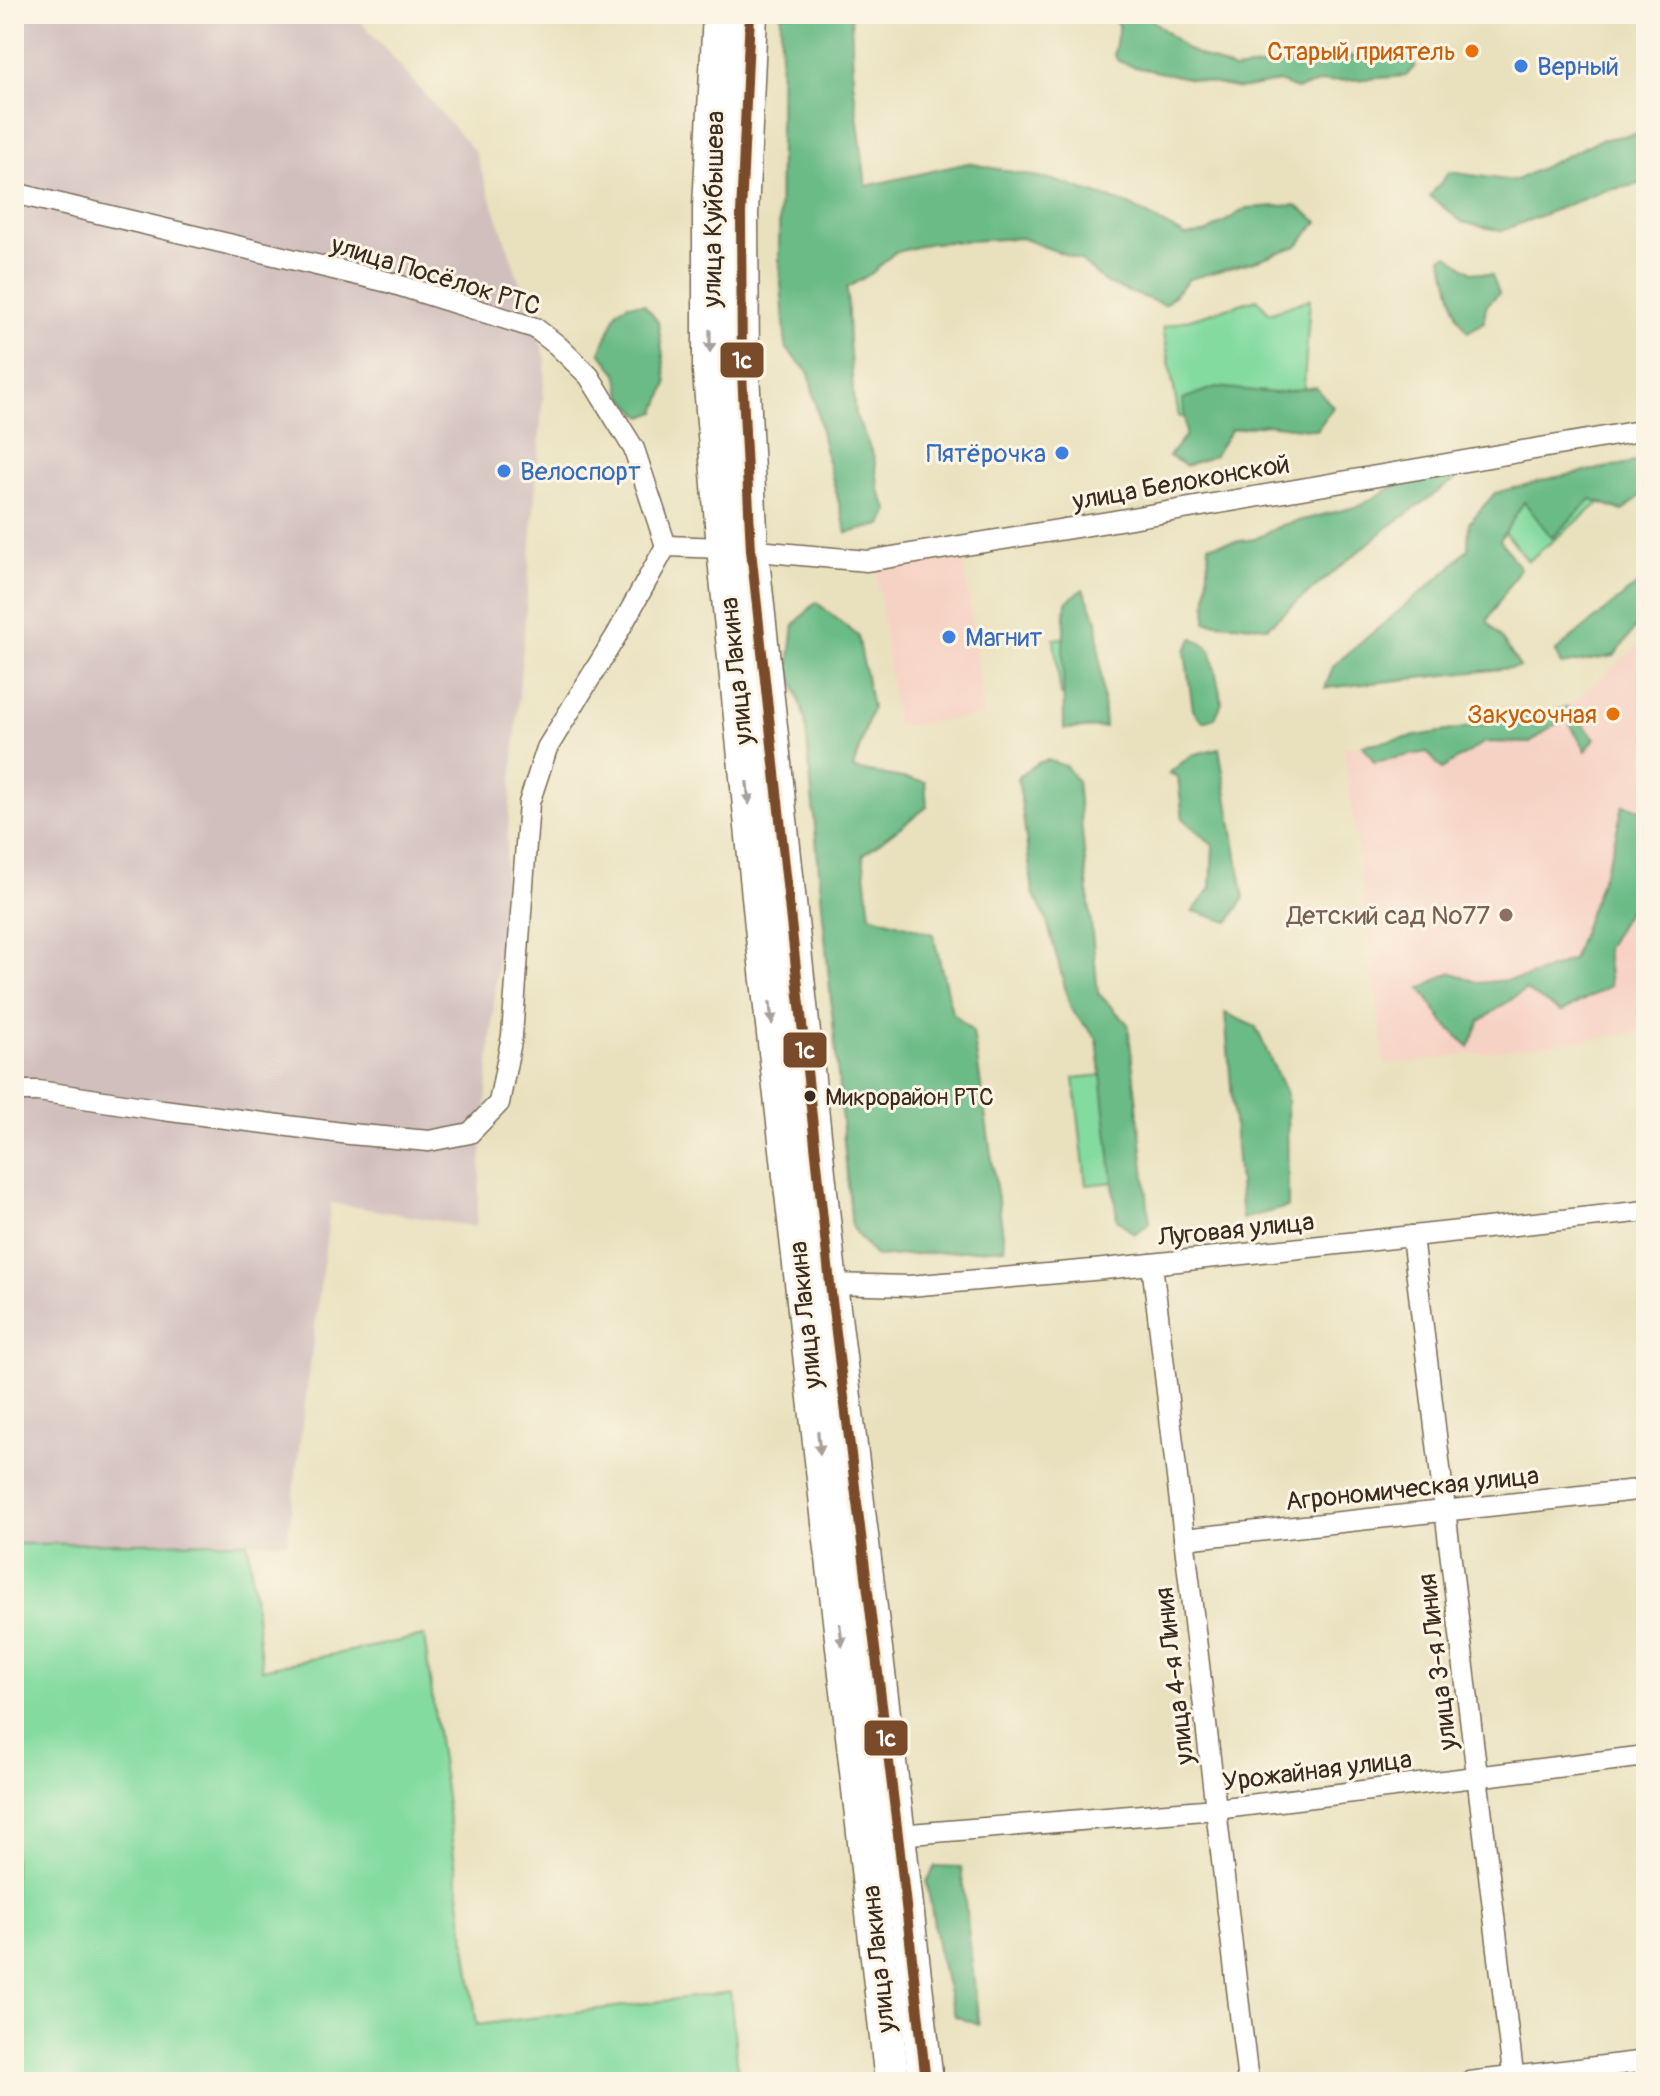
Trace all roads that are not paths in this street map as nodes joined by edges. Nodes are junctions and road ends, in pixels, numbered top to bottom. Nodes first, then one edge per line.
1 (720, 14) edge
2 (750, 14) edge
3 (14, 193) edge
4 (1646, 430) edge
5 (666, 546) junction
6 (738, 549) junction
7 (804, 1049) joint
8 (14, 1091) edge
9 (1646, 1211) edge
10 (1412, 1236) junction
11 (1152, 1264) junction
12 (830, 1284) junction
13 (1646, 1489) edge
14 (1445, 1511) junction
15 (1184, 1539) junction
16 (1646, 1756) edge
17 (1477, 1776) junction
18 (1216, 1809) junction
19 (898, 1835) junction
20 (1646, 2061) edge
21 (1514, 2079) edge
22 (892, 2082) edge
23 (926, 2082) edge
24 (1248, 2082) edge
25 (1469, 2082) edge

1 -> 6 highway, улица Куйбышева
2 - 6 highway, улица Куйбышева
3 - 5 street, улица Посёлок РТС
4 - 6 street, улица Белоконской
5 - 6 street
5 - 8 street
6 - 7 highway, улица Куйбышева
6 -> 22 highway, улица Лакина
7 - 12 highway, улица Лакина
9 - 10 street, Луговая улица
10 - 11 street, Луговая улица
10 - 14 street, улица 3-я Линия
11 - 12 street, Луговая улица
11 - 15 street, улица 4-я Линия
12 - 19 highway, улица Лакина
13 - 14 street, Агрономическая улица
14 - 15 street, Агрономическая улица
14 - 17 street, улица 3-я Линия
15 - 18 street, улица 4-я Линия
16 - 17 street, Урожайная улица
17 - 18 street, Урожайная улица
17 - 21 street, улица 3-я Линия
18 - 19 street, Урожайная улица
18 - 24 street, улица 4-я Линия
19 - 23 highway, улица Лакина
20 - 21 street
21 - 25 street

